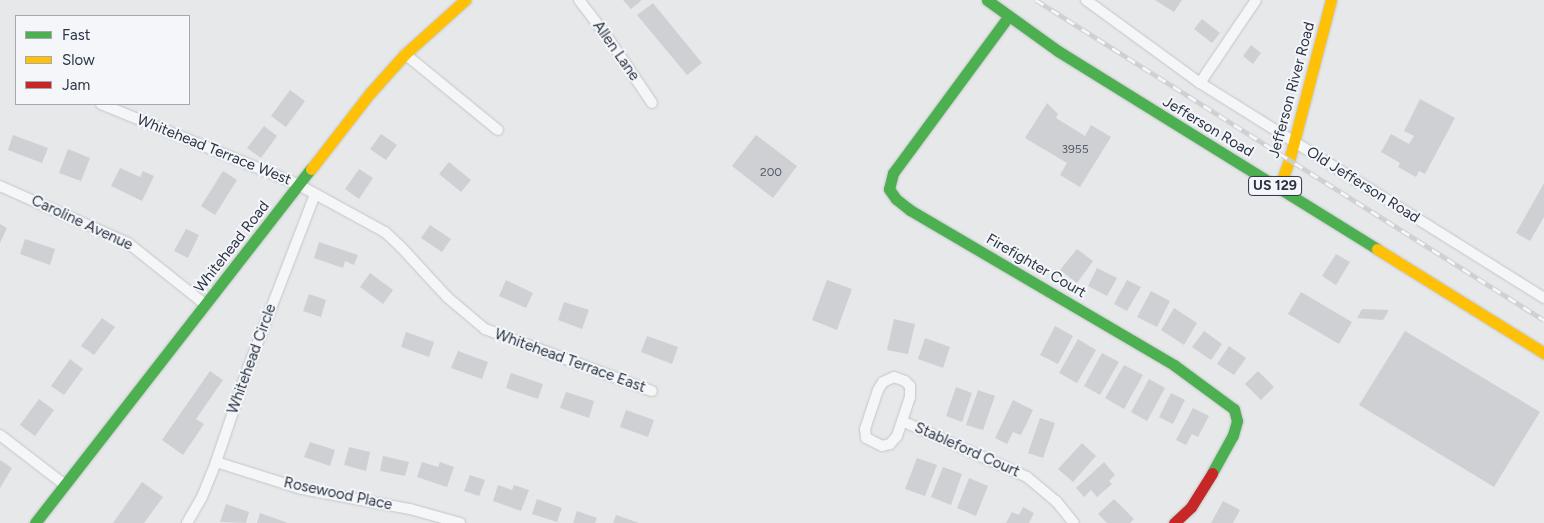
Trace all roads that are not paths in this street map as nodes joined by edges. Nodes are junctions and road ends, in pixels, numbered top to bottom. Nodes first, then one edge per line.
1 (464, 0) edge
2 (579, 0) edge
3 (987, 0) edge
4 (1086, 0) edge
5 (1256, 0) edge
6 (1331, 0) edge
7 (1008, 17) junction
8 (405, 54) junction
9 (1200, 83) junction
10 (652, 103) dead end
11 (103, 105) edge
12 (498, 130) dead end
13 (1294, 142) junction
14 (0, 186) edge
15 (299, 186) junction
16 (1279, 188) junction
17 (315, 194) junction
18 (1544, 298) edge
19 (206, 305) junction
20 (1544, 353) edge
21 (652, 391) dead end
22 (902, 421) junction
23 (0, 434) edge
24 (216, 462) junction
25 (65, 485) junction
26 (35, 523) edge
27 (187, 523) edge
28 (460, 523) edge
29 (1074, 523) edge
30 (1174, 523) edge

1 - 8 main road, Whitehead Road
2 - 10 street, Allen Lane
3 - 7 main road, Jefferson Road / US 129
4 - 9 street, Old Jefferson Road
5 - 9 street
6 - 13 main road, Jefferson River Road
7 - 16 main road, Jefferson Road / US 129
7 - 30 main road, Firefighter Court
8 - 12 street
8 - 15 main road, Whitehead Road
9 - 13 street, Old Jefferson Road
11 - 15 street, Whitehead Terrace West
13 - 16 main road, Jefferson River Road
13 - 18 street, Old Jefferson Road
14 - 19 street, Caroline Avenue
15 - 17 street, Whitehead Terrace East
15 - 19 main road, Whitehead Road
16 - 20 main road, Jefferson Road / US 129
17 - 21 street, Whitehead Terrace East
17 - 24 street, Whitehead Circle
19 - 25 main road, Whitehead Road
22 - 22 street, Stableford Court
22 - 29 street, Stableford Court
23 - 25 street
24 - 27 street, Whitehead Circle
24 - 28 street, Rosewood Place
25 - 26 main road, Whitehead Road

